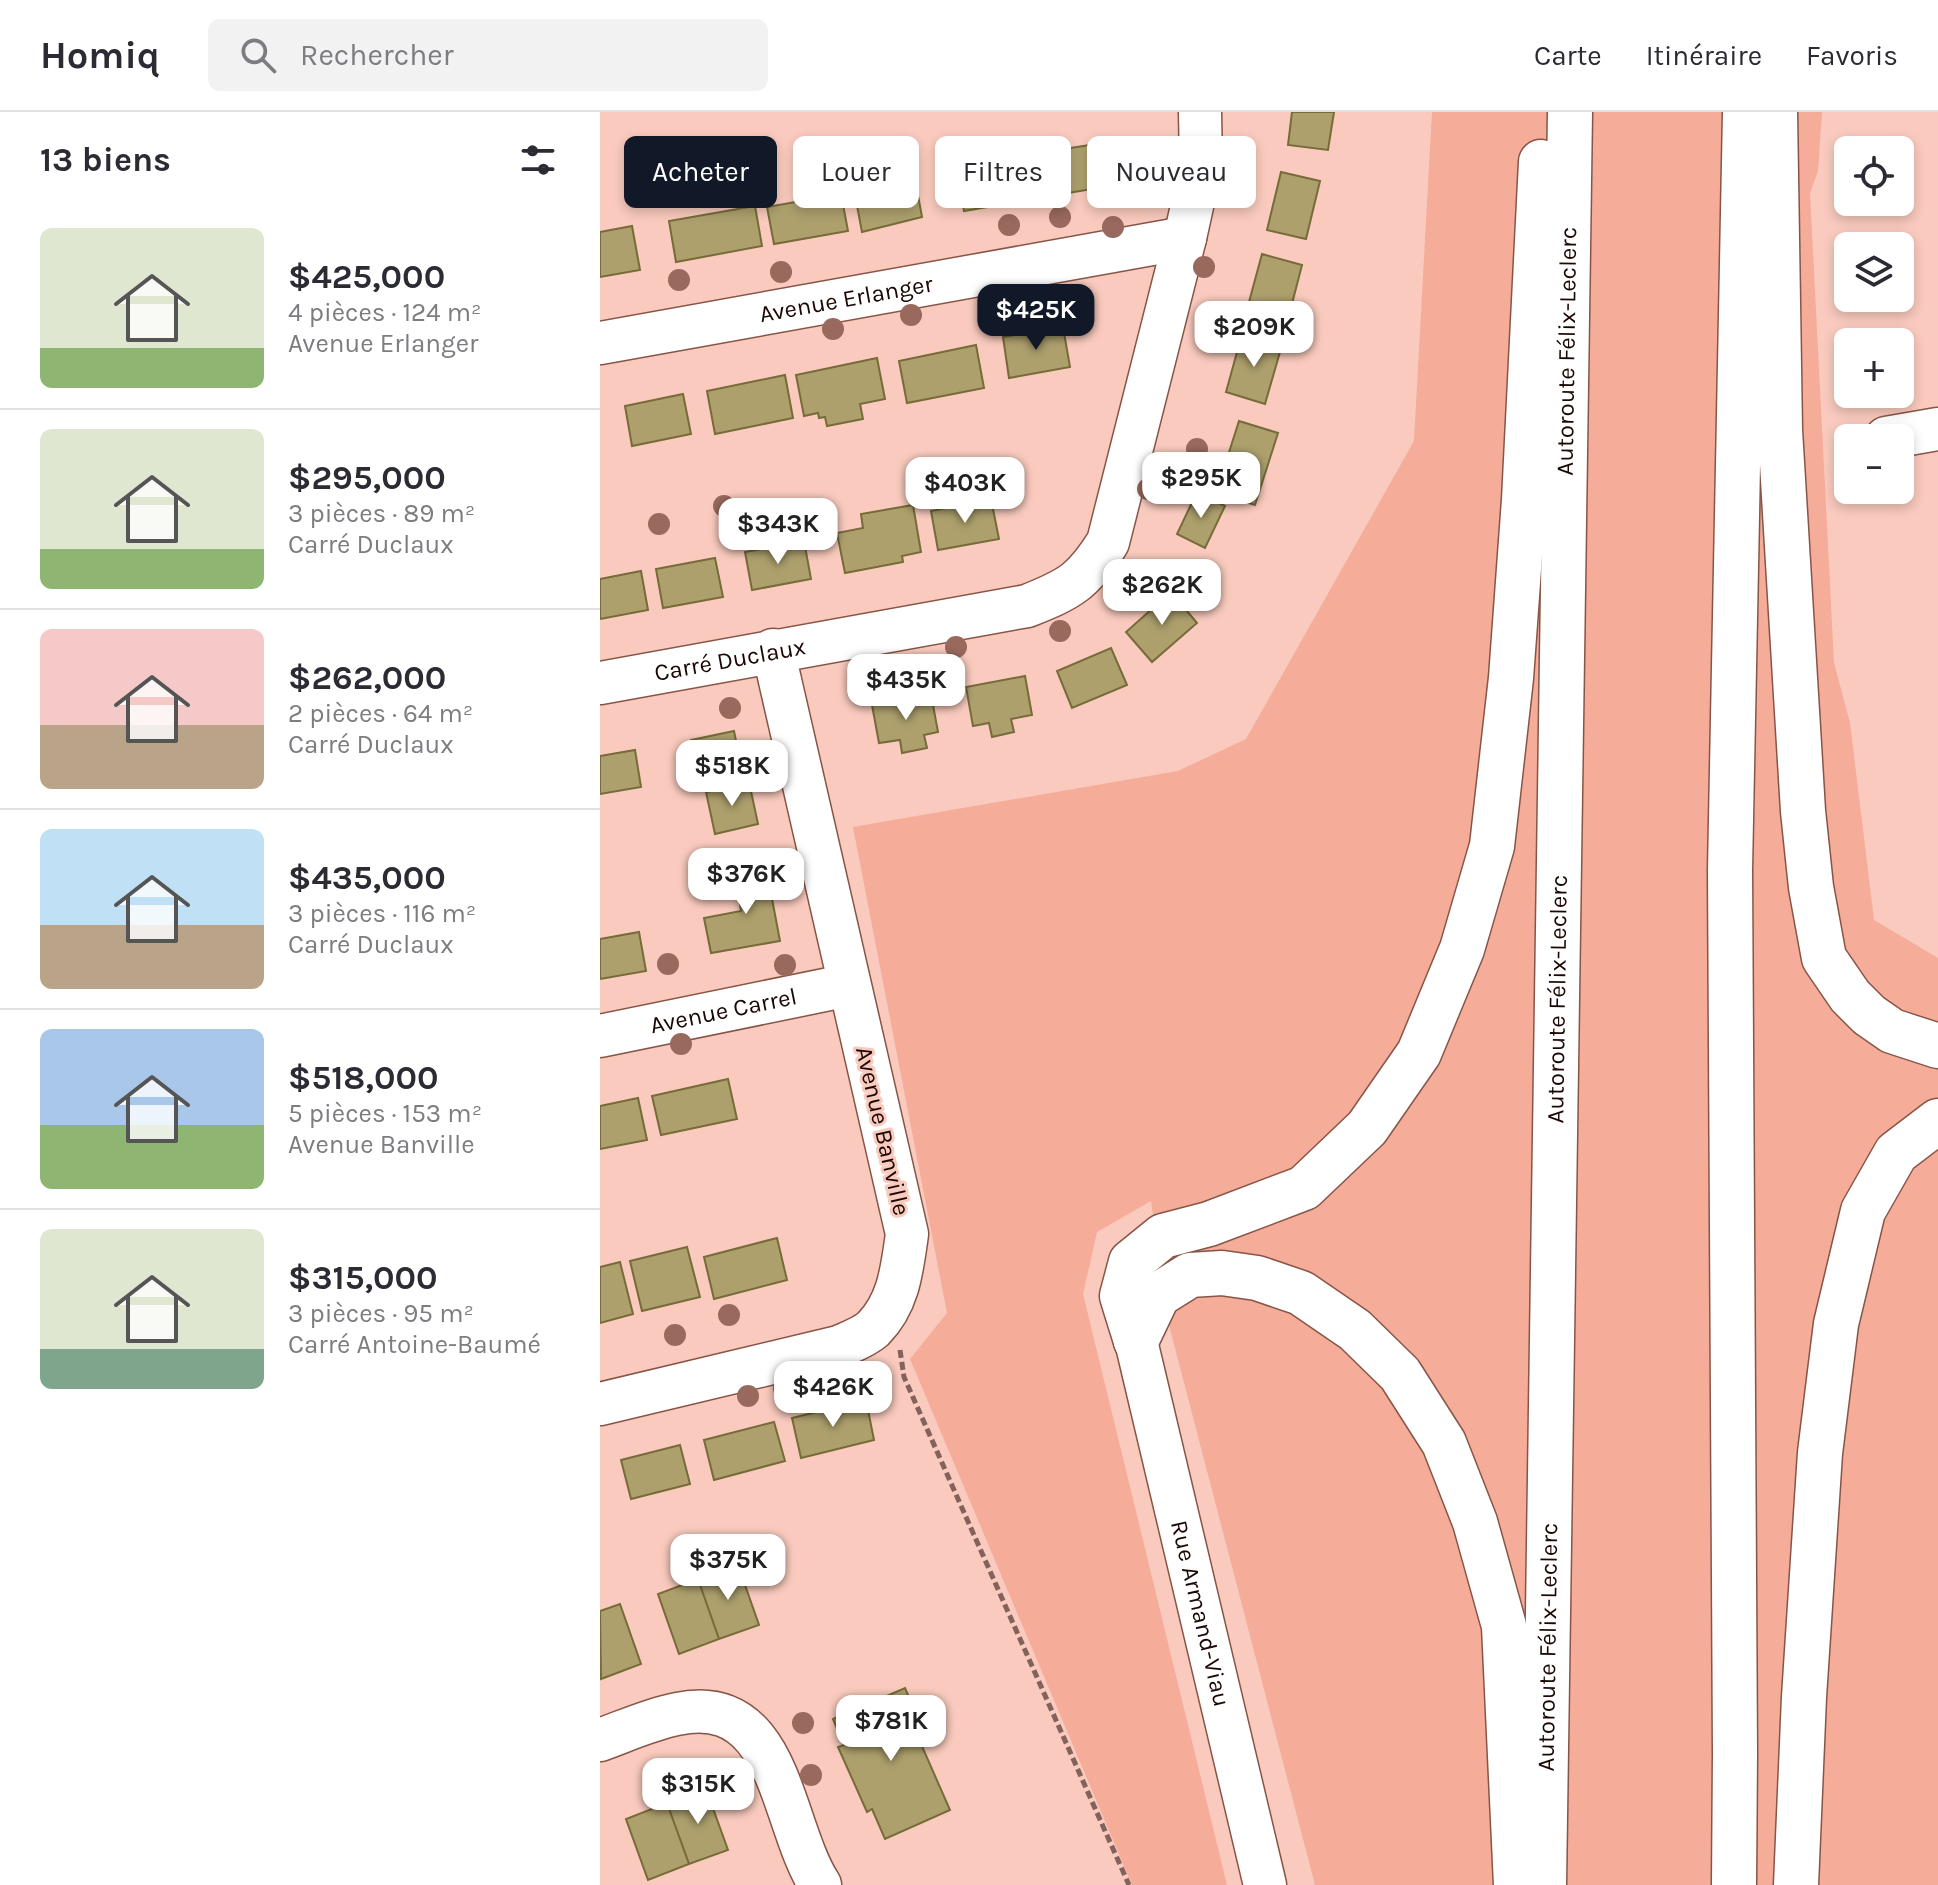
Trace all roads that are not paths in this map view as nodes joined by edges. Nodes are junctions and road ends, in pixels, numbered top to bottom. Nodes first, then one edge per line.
1 (1200, 112) edge
2 (1545, 112) edge
3 (1570, 112) edge
4 (1745, 112) edge
5 (1775, 112) edge
6 (1185, 238) junction
7 (600, 343) edge
8 (1938, 429) edge
9 (1914, 433) edge
10 (773, 650) junction
11 (600, 683) edge
12 (849, 985) junction
13 (600, 1036) edge
14 (1938, 1046) edge
15 (1938, 1121) edge
16 (1136, 1341) junction
17 (600, 1404) edge
18 (600, 1740) edge
19 (820, 1885) edge
20 (1265, 1885) edge
21 (1516, 1885) edge
22 (1544, 1885) edge
23 (1734, 1885) edge
24 (1796, 1885) edge

1 - 6 street, Carré Duclaux
2 - 16 highway
3 - 22 highway, Autoroute Félix-Leclerc
4 - 23 highway
5 - 14 highway
6 - 7 street, Avenue Erlanger
6 - 10 street, Carré Duclaux
8 - 9 street
10 - 11 street, Carré Duclaux
10 - 12 street, Avenue Banville
12 - 13 street, Avenue Carrel
12 - 17 street, Avenue Banville
15 - 24 highway
16 - 20 street, Rue Armand-Viau
16 - 21 highway
18 - 19 street

